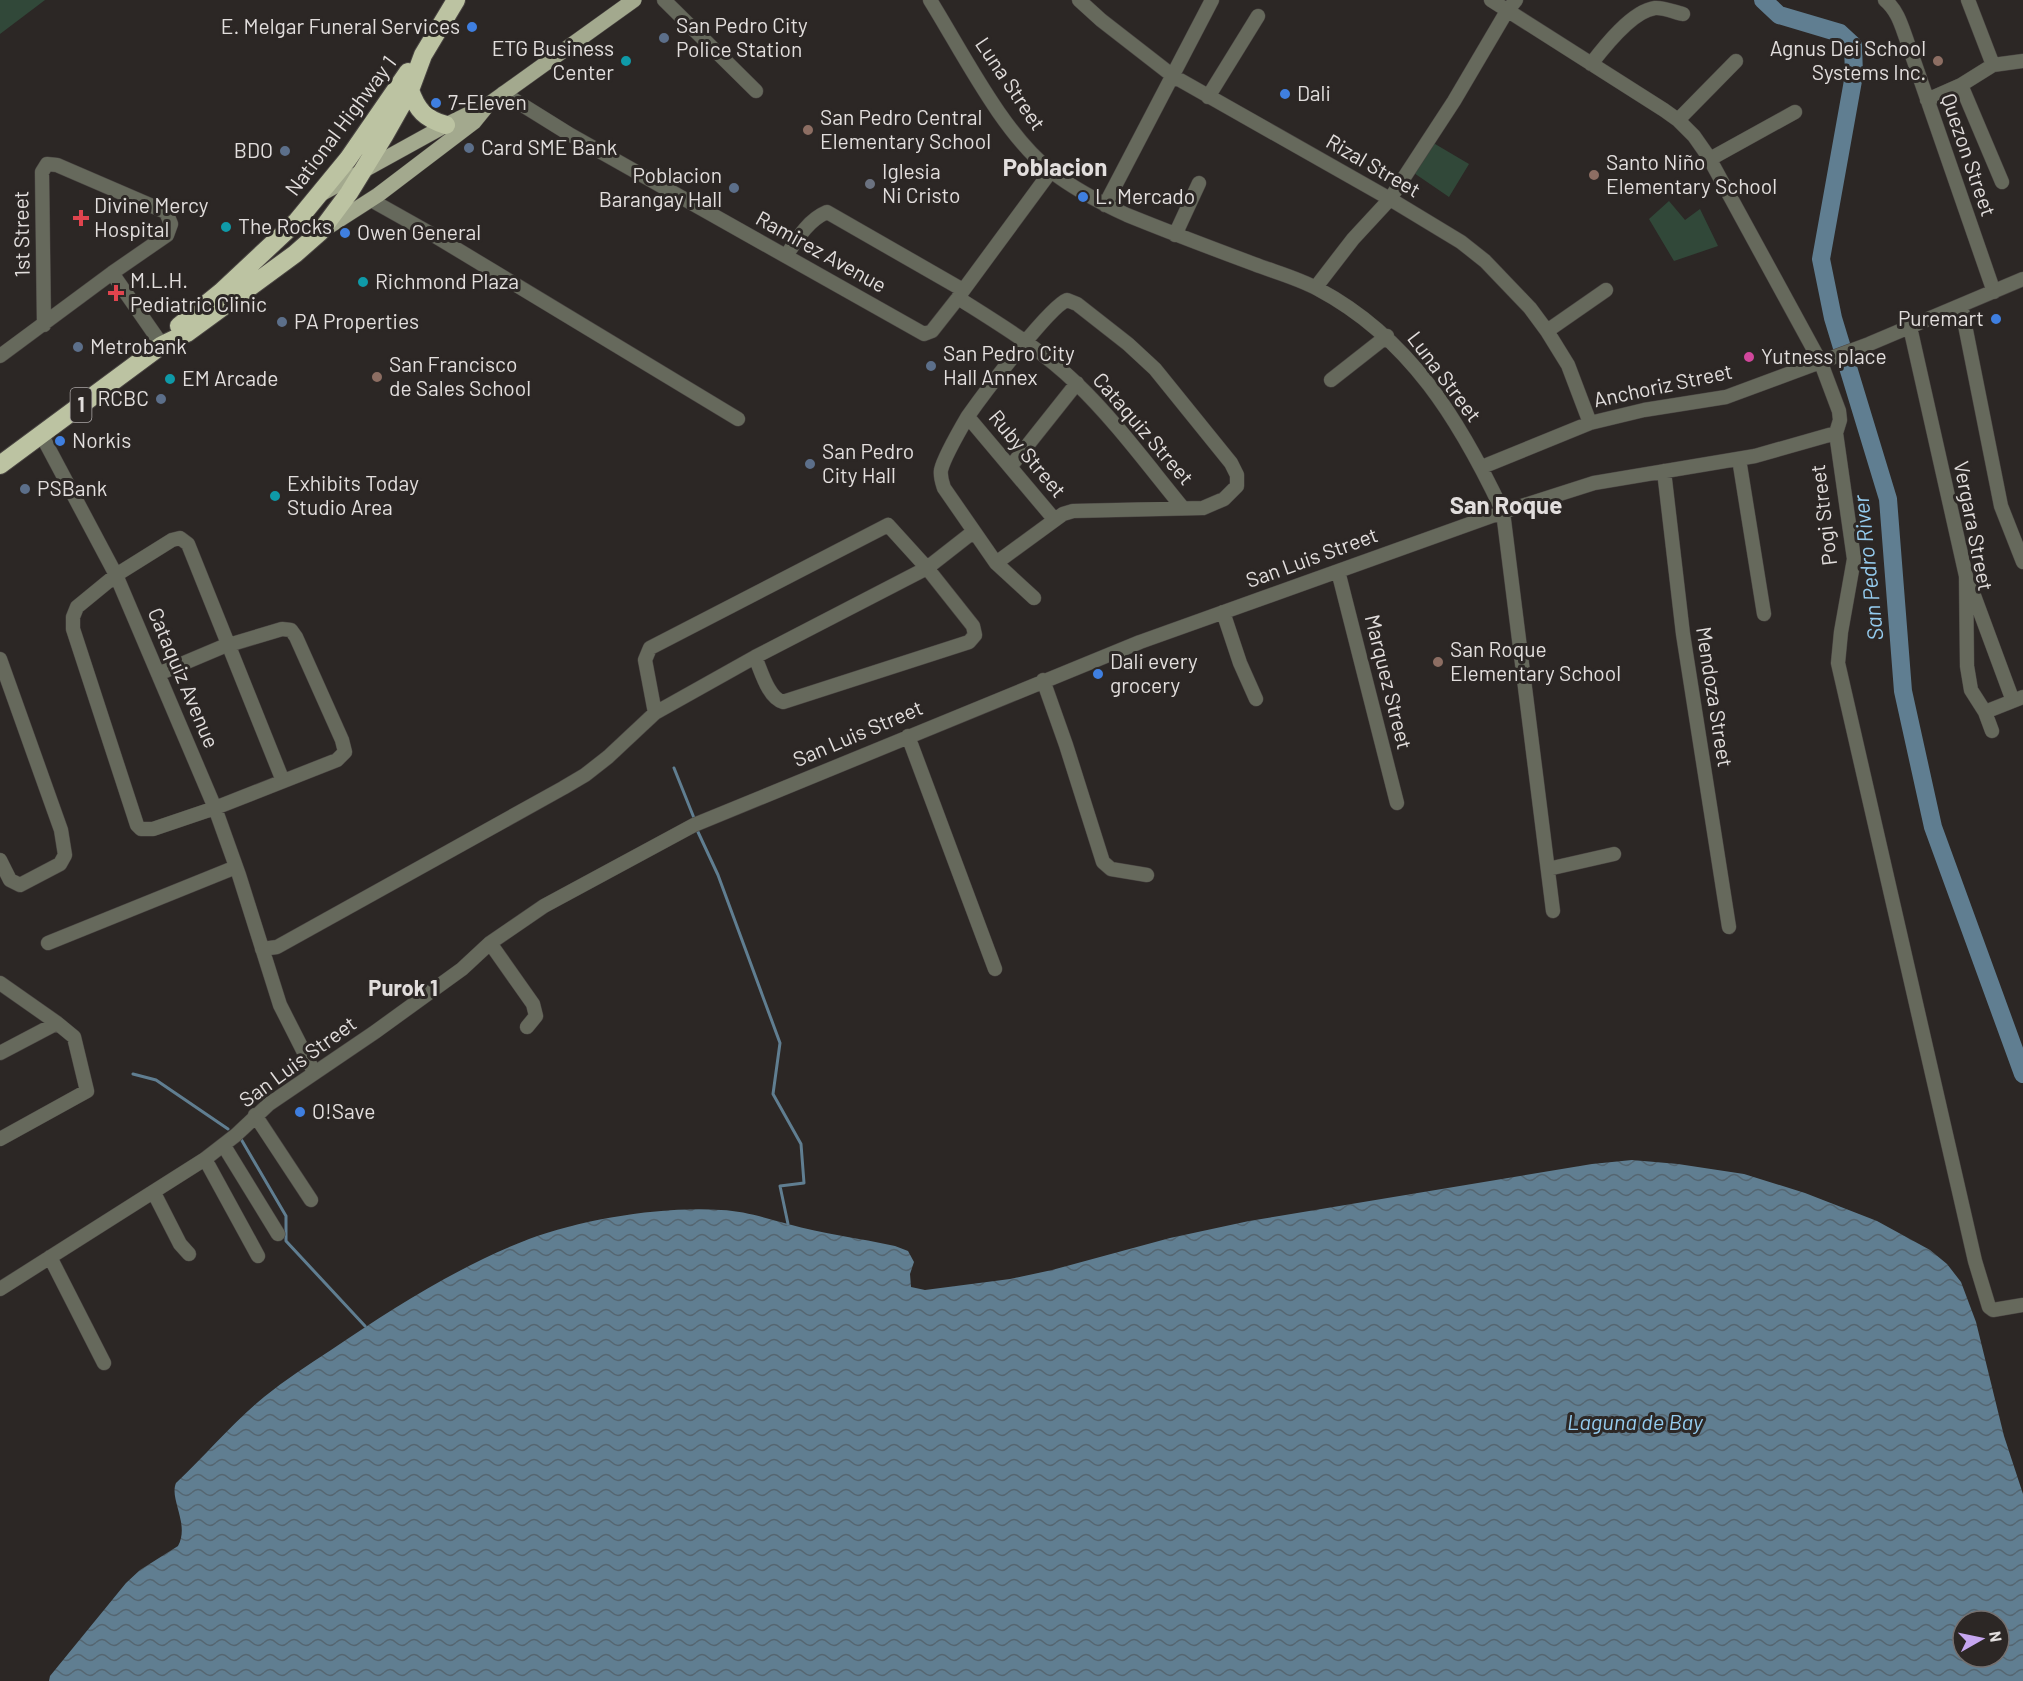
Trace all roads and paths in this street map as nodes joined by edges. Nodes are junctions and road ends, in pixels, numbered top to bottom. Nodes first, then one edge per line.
1 (456, 0) edge
2 (634, 0) edge
3 (664, 0) edge
4 (930, 0) edge
5 (1078, 0) edge
6 (1212, 0) edge
7 (1491, 0) edge
8 (1887, 0) edge
9 (1968, 0) edge
10 (1511, 6) edge
11 (1683, 14) dead end
12 (1258, 16) dead end
13 (423, 55) junction
14 (1736, 61) dead end
15 (2023, 61) edge
16 (1591, 64) junction
17 (1993, 65) junction
18 (1173, 76) junction
19 (1961, 85) junction
20 (410, 90) junction
21 (756, 91) dead end
22 (503, 93) junction
23 (1208, 97) junction
24 (1928, 100) junction
25 (489, 104) junction
26 (1795, 112) dead end
27 (1678, 120) junction
28 (446, 124) junction
29 (1710, 159) junction
30 (1051, 171) junction
31 (362, 172) junction
32 (2002, 182) dead end
33 (1199, 183) dead end
34 (321, 194) junction
35 (1390, 199) junction
36 (371, 200) junction
37 (1105, 205) junction
38 (320, 232) junction
39 (1175, 235) junction
40 (786, 255) junction
41 (112, 273) junction
42 (2023, 279) edge
43 (1316, 288) junction
44 (1606, 290) dead end
45 (1994, 292) junction
46 (961, 294) junction
47 (1961, 305) junction
48 (44, 324) junction
49 (1910, 327) junction
50 (1547, 331) junction
51 (1387, 336) junction
52 (1026, 341) junction
53 (162, 345) junction
54 (0, 356) edge
55 (1826, 360) junction
56 (1331, 380) dead end
57 (1077, 383) junction
58 (968, 417) junction
59 (738, 419) dead end
60 (1590, 423) junction
61 (1836, 433) junction
62 (41, 434) junction
63 (1740, 459) junction
64 (0, 465) edge
65 (1011, 466) junction
66 (1482, 467) junction
67 (1664, 471) junction
68 (1183, 508) junction
69 (1503, 512) junction
70 (1054, 519) junction
71 (973, 532) junction
72 (2023, 562) edge
73 (996, 563) junction
74 (927, 568) junction
75 (1338, 571) junction
76 (116, 575) junction
77 (1966, 576) junction
78 (1034, 598) dead end
79 (1224, 612) junction
80 (1764, 614) dead end
81 (228, 645) junction
82 (755, 657) junction
83 (0, 658) edge
84 (158, 674) junction
85 (1043, 680) junction
86 (1256, 699) dead end
87 (2018, 699) edge
88 (1985, 712) junction
89 (655, 713) junction
90 (1992, 731) dead end
91 (908, 736) junction
92 (283, 781) junction
93 (1397, 803) dead end
94 (215, 808) junction
95 (1614, 854) dead end
96 (0, 860) edge
97 (236, 867) junction
98 (1548, 869) junction
99 (1146, 875) dead end
100 (1553, 911) dead end
101 (1729, 927) dead end
102 (48, 943) dead end
103 (490, 943) junction
104 (262, 949) junction
105 (995, 969) dead end
106 (0, 983) edge
107 (57, 1023) junction
108 (527, 1027) dead end
109 (0, 1053) edge
110 (314, 1072) junction
111 (255, 1115) junction
112 (0, 1139) edge
113 (224, 1146) junction
114 (205, 1159) junction
115 (154, 1193) junction
116 (310, 1200) dead end
117 (278, 1234) dead end
118 (189, 1254) dead end
119 (258, 1256) dead end
120 (50, 1257) junction
121 (0, 1289) edge
122 (2023, 1305) edge
123 (104, 1363) dead end

1 - 13 highway, National Highway 1 / 1
2 - 22 main road
3 - 21 street
4 - 30 street, Luna Street
5 - 18 street, Rizal Street
6 - 18 street
7 - 10 street, Pogi Street
8 - 24 street, Quezon Street
9 - 17 street
10 - 16 street, Pogi Street
10 - 35 street
11 - 16 street
12 - 23 street
13 - 20 highway, National Highway 1 / 1
13 - 34 highway, National Highway 1 / 1
14 - 27 street
15 - 17 street
16 - 27 street, Pogi Street
17 - 19 street
18 - 23 street, Rizal Street
18 - 37 street
19 - 24 street
19 - 32 street
20 - 28 highway
20 - 31 highway, National Highway 1 / 1
22 - 25 main road
22 - 40 street, Ramirez Avenue
23 - 35 street, Rizal Street
24 - 45 street, Quezon Street
25 - 28 main road
25 - 36 main road
26 - 29 street
27 - 29 street, Pogi Street
28 - 31 main road
29 - 55 street, Pogi Street
30 - 37 street, Luna Street
30 - 46 street
31 - 34 main road
31 - 38 highway, National Highway 1 / 1
33 - 39 street
34 - 53 highway, National Highway 1 / 1
35 - 43 street
35 - 50 street, Rizal Street
36 - 38 main road
36 - 59 street
37 - 39 street, Luna Street
38 - 53 highway, National Highway 1 / 1
39 - 43 street, Luna Street
40 - 46 street, Ramirez Avenue
40 - 46 street, Cataquiz Street
41 - 48 street, 1st Street
41 - 48 street, 1st Street
41 - 53 street
42 - 45 street, Anchoriz Street
43 - 51 street, Luna Street
44 - 50 street
45 - 47 street, Anchoriz Street
46 - 52 street, Cataquiz Street
47 - 49 street, Anchoriz Street
47 - 72 street
48 - 54 street, 1st Street
49 - 55 street, Anchoriz Street
49 - 77 street, Vergara Street
50 - 60 street, Rizal Street
51 - 56 street
51 - 66 street, Luna Street
52 - 57 street, Cataquiz Street
52 - 58 street
52 - 68 street
53 - 62 highway, National Highway 1 / 1
55 - 60 street, Anchoriz Street
55 - 61 street, Pogi Street
57 - 65 street
57 - 68 street, Cataquiz Street
58 - 65 street, Ruby Street
58 - 71 street
60 - 66 street, Anchoriz Street
61 - 63 street, San Luis Street
61 - 122 street, Pogi Street
62 - 64 highway, National Highway 1 / 1
62 - 76 street, Cataquiz Avenue
63 - 67 street, San Luis Street
63 - 80 street
65 - 70 street, Ruby Street
66 - 69 street, Luna Street
67 - 69 street, San Luis Street
67 - 101 street, Mendoza Street
68 - 70 street
69 - 75 street, San Luis Street
69 - 98 street, Luna Street
70 - 73 street
71 - 73 street
71 - 74 street
73 - 78 street
74 - 82 street
74 - 82 street
74 - 89 street
75 - 79 street, San Luis Street
75 - 93 street, Marquez Street
76 - 81 street
76 - 84 street, Cataquiz Avenue
76 - 94 street
77 - 87 street
77 - 88 street, Vergara Street
79 - 85 street, San Luis Street
79 - 86 street
81 - 84 street
81 - 92 street
81 - 92 street
82 - 89 street
83 - 96 street
84 - 94 street, Cataquiz Avenue
85 - 91 street, San Luis Street
85 - 99 street
87 - 88 street
88 - 90 street, Vergara Street
89 - 104 street
91 - 103 street, San Luis Street
91 - 105 street
92 - 94 street
94 - 97 street, Cataquiz Avenue
95 - 98 street
97 - 102 street
97 - 104 street, Cataquiz Avenue
98 - 100 street, Luna Street
103 - 108 street
103 - 110 street, San Luis Street
104 - 110 street, Cataquiz Avenue
106 - 107 street
107 - 109 street
107 - 112 street
110 - 111 street, San Luis Street
111 - 113 street, San Luis Street
111 - 116 street
113 - 114 street, San Luis Street
113 - 117 street
114 - 115 street, San Luis Street
114 - 119 street
115 - 118 street
115 - 120 street, San Luis Street
120 - 121 street, San Luis Street
120 - 123 street

